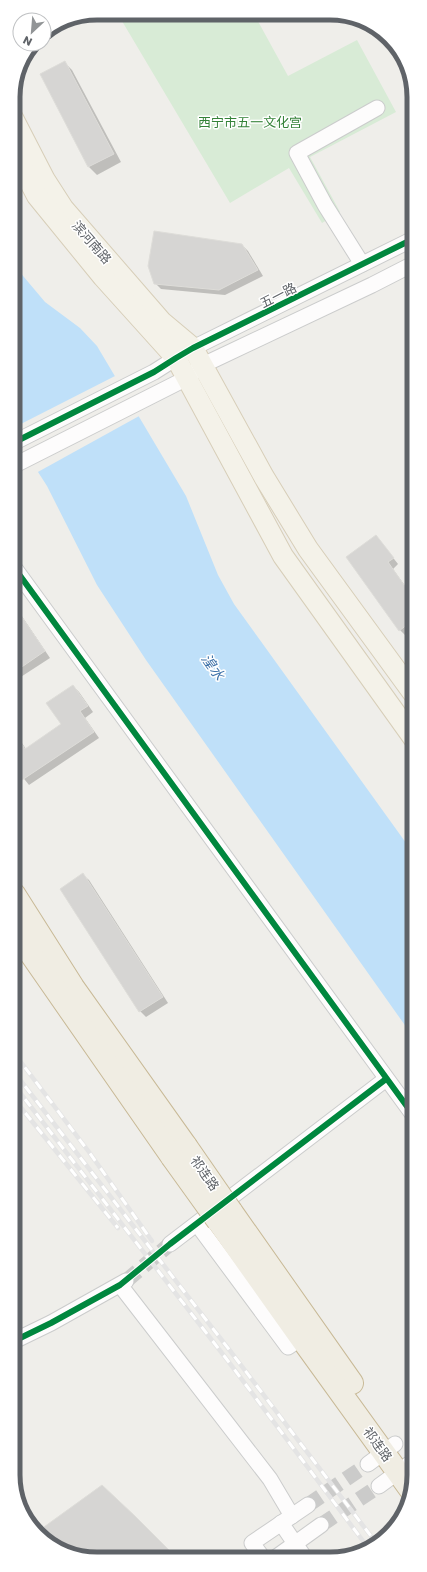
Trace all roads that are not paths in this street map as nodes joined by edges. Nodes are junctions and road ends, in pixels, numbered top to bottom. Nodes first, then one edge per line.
1 (377, 108) dead end
2 (20, 132) edge
3 (20, 163) edge
4 (407, 242) edge
5 (362, 264) junction
6 (407, 267) edge
7 (198, 357) junction
8 (176, 358) junction
9 (188, 378) junction
10 (20, 439) edge
11 (20, 462) edge
12 (20, 576) edge
13 (407, 683) edge
14 (407, 729) edge
15 (20, 903) edge
16 (20, 937) edge
17 (386, 1079) junction
18 (407, 1107) edge
19 (179, 1152) junction
20 (216, 1218) junction
21 (170, 1244) tunnel mouth
22 (20, 1338) edge
23 (382, 1453) junction
24 (407, 1473) edge
25 (407, 1474) edge
26 (379, 1486) tunnel mouth
27 (308, 1505) tunnel mouth
28 (286, 1520) junction
29 (321, 1525) tunnel mouth
30 (295, 1543) junction
31 (259, 1552) edge
32 (283, 1552) edge
33 (301, 1552) edge

1 - 5 street
2 - 7 main road, 滨河南路
3 - 8 main road
4 - 5 street, 五一路
5 - 7 street, 五一路
6 - 7 street, 五一路
7 - 8 street, 五一路
7 - 9 street, 五一路
7 - 13 main road
8 - 9 main road
8 - 10 street, 五一路
9 - 11 street, 五一路
9 - 14 main road
12 - 17 street
15 - 19 highway, 祁连路
16 - 19 highway, 祁连路
17 - 18 street
17 - 20 street
19 - 20 highway, 祁连路, bridge
20 - 21 street
20 - 23 highway, 祁连路
20 - 23 highway, 祁连路
22 - 28 street
23 - 24 highway, 祁连路
25 - 26 street
27 - 28 street
28 - 30 street
28 - 31 street
29 - 30 street
30 - 32 street
30 - 33 street

